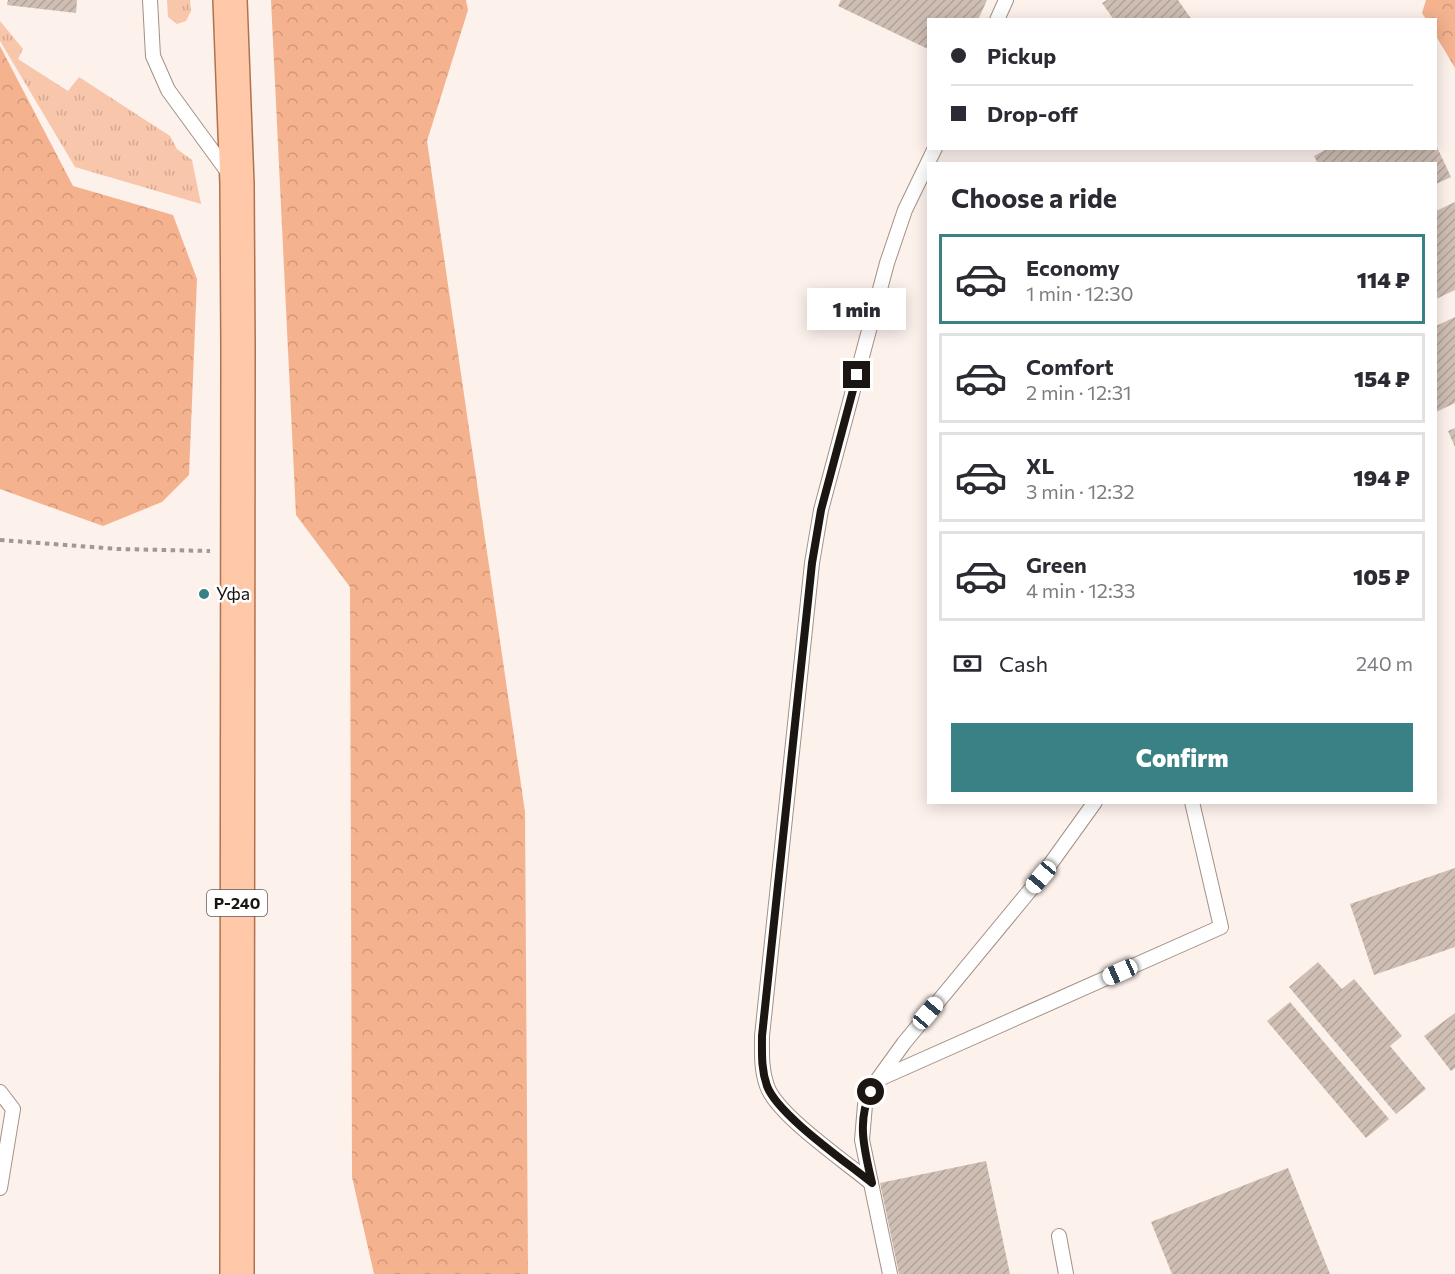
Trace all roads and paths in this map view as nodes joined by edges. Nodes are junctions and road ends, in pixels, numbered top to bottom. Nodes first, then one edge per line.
1 (150, 0) edge
2 (230, 0) edge
3 (1006, 0) edge
4 (998, 18) edge
5 (927, 165) edge
6 (237, 184) junction
7 (0, 540) edge
8 (238, 542) junction
9 (1094, 804) edge
10 (1192, 804) edge
11 (878, 1079) junction
12 (0, 1092) edge
13 (872, 1183) junction
14 (0, 1188) edge
15 (1059, 1236) dead end
16 (237, 1274) edge
17 (890, 1274) edge
18 (1066, 1274) edge

1 - 6 lane
2 - 6 main road
3 - 4 lane
5 - 13 lane
6 - 8 main road
7 - 8 path
8 - 16 main road, Р-240
9 - 11 lane
10 - 11 lane
11 - 13 lane
12 - 14 lane
13 - 17 lane
15 - 18 lane

